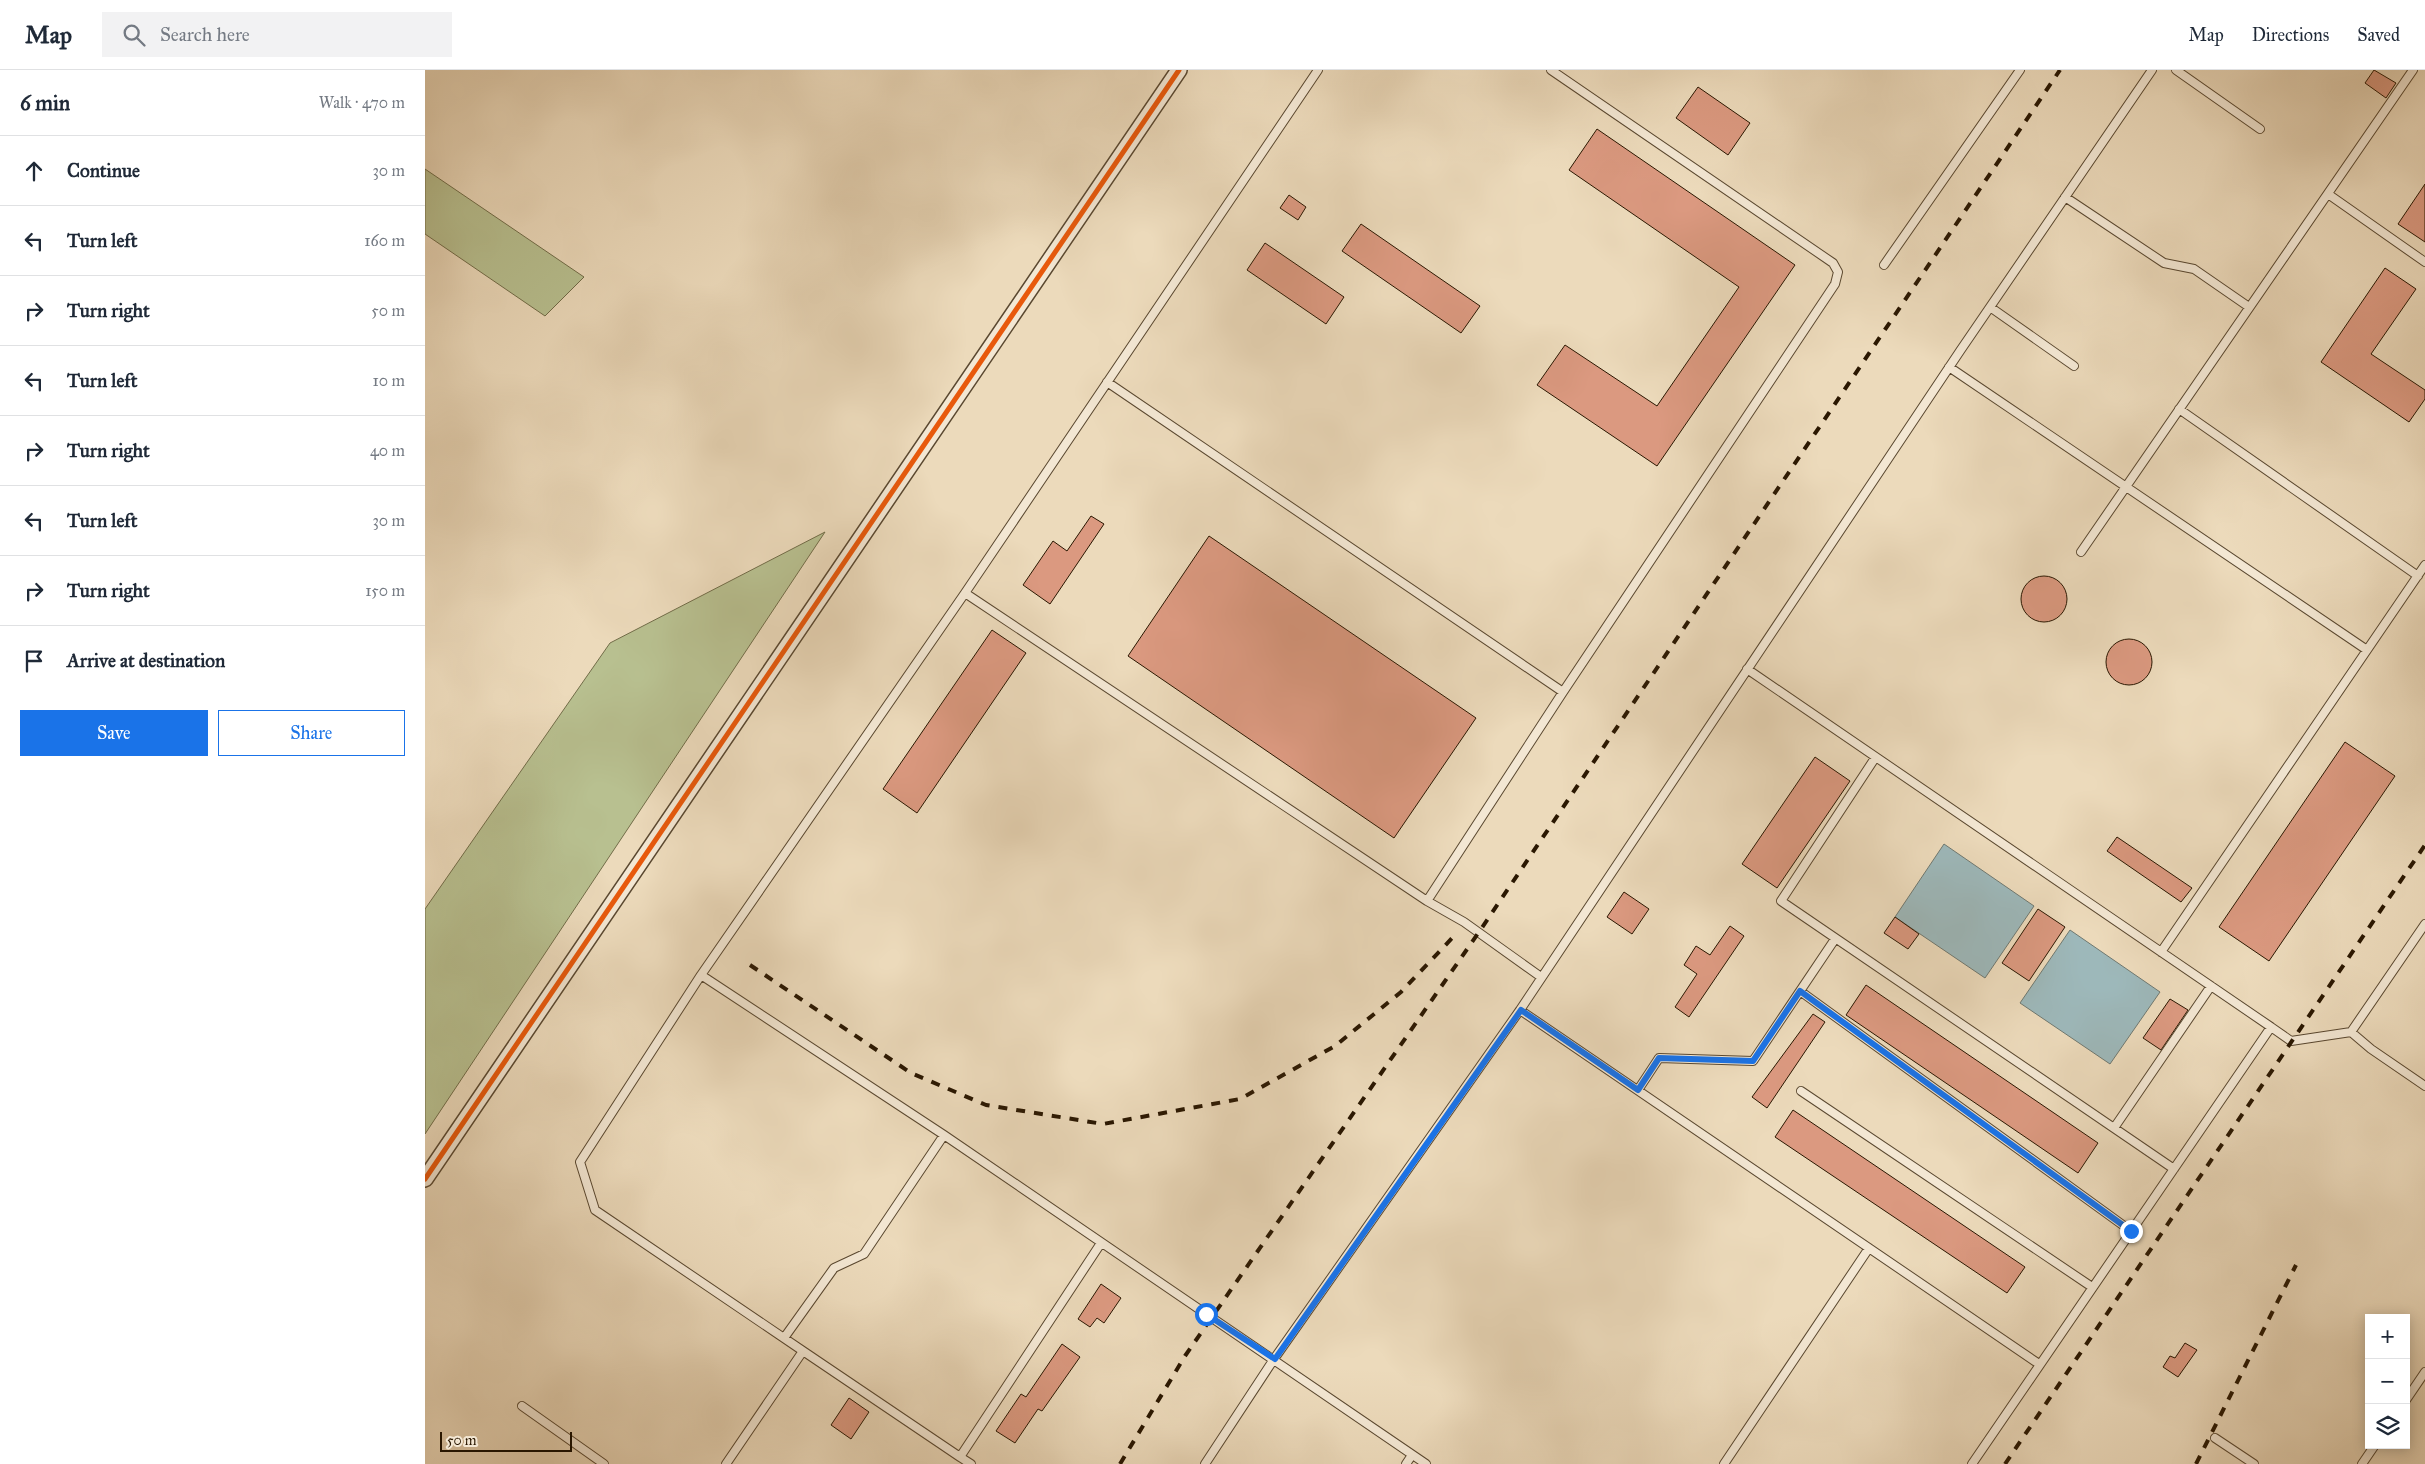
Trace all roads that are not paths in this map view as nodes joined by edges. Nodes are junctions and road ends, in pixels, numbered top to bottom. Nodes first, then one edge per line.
1 (1179, 70) edge
2 (1317, 70) edge
3 (1551, 70) edge
4 (2020, 70) edge
5 (2152, 70) edge
6 (2176, 70) edge
7 (2413, 70) edge
8 (2260, 129) dead end
9 (2328, 194) junction
10 (2065, 197) junction
11 (2425, 262) edge
12 (1884, 264) dead end
13 (1990, 307) junction
14 (2249, 307) junction
15 (2074, 366) dead end
16 (1949, 367) junction
17 (1107, 382) junction
18 (2179, 409) junction
19 (2126, 487) junction
20 (2081, 552) dead end
21 (2425, 565) edge
22 (2418, 576) junction
23 (965, 593) junction
24 (2367, 650) junction
25 (1747, 669) junction
26 (1563, 692) junction
27 (1875, 758) junction
28 (1427, 901) junction
29 (2425, 924) edge
30 (1835, 939) junction
31 (2161, 952) junction
32 (701, 975) junction
33 (1541, 977) junction
34 (2211, 986) junction
35 (1800, 991) junction
36 (1521, 1010) junction
37 (2271, 1027) junction
38 (2351, 1032) junction
39 (2425, 1086) edge
40 (1638, 1090) junction
41 (1801, 1092) dead end
42 (2114, 1128) junction
43 (944, 1135) junction
44 (2174, 1169) junction
45 (425, 1179) edge
46 (2131, 1231) junction
47 (1101, 1243) junction
48 (1869, 1248) junction
49 (2093, 1287) junction
50 (784, 1338) junction
51 (803, 1351) junction
52 (1275, 1359) junction
53 (2039, 1364) junction
54 (2425, 1372) edge
55 (2410, 1394) edge
56 (522, 1406) dead end
57 (2215, 1438) dead end
58 (2372, 1449) edge
59 (1412, 1455) junction
60 (959, 1457) junction
61 (604, 1464) edge
62 (726, 1464) edge
63 (971, 1464) edge
64 (1205, 1464) edge
65 (1406, 1464) edge
66 (1426, 1464) edge
67 (1724, 1464) edge
68 (1972, 1464) edge
69 (2254, 1464) edge
70 (2362, 1464) edge

1 - 45 street
2 - 17 lane
3 - 26 lane
4 - 12 lane
5 - 10 lane
6 - 8 lane
7 - 9 lane
9 - 11 lane
9 - 14 lane
10 - 13 lane
10 - 14 lane
13 - 15 lane
13 - 16 lane
14 - 18 lane
16 - 19 lane
16 - 25 lane
17 - 23 lane
17 - 26 lane
18 - 19 lane
18 - 22 lane
19 - 20 lane
19 - 24 lane
21 - 22 lane
22 - 24 lane
23 - 28 lane
23 - 32 lane
24 - 31 lane
25 - 27 lane
25 - 33 lane
26 - 28 lane
27 - 30 lane
27 - 31 lane
28 - 33 lane
29 - 38 lane
30 - 35 lane
30 - 42 lane
31 - 34 lane
32 - 43 lane
32 - 50 lane
33 - 36 lane
34 - 37 lane
34 - 42 lane
35 - 40 lane
35 - 46 lane
36 - 40 lane
36 - 52 lane
37 - 38 lane
37 - 44 lane
38 - 39 lane
40 - 48 lane
41 - 49 lane
42 - 44 lane
43 - 47 lane
43 - 50 lane
44 - 46 lane
46 - 49 lane
47 - 52 lane
47 - 60 lane
48 - 53 lane
48 - 67 lane
49 - 53 lane
50 - 51 lane
51 - 60 lane
51 - 62 lane
52 - 59 lane
52 - 64 lane
53 - 68 lane
54 - 55 lane
56 - 61 lane
57 - 69 lane
58 - 70 lane
59 - 65 lane
59 - 66 lane
60 - 63 lane

